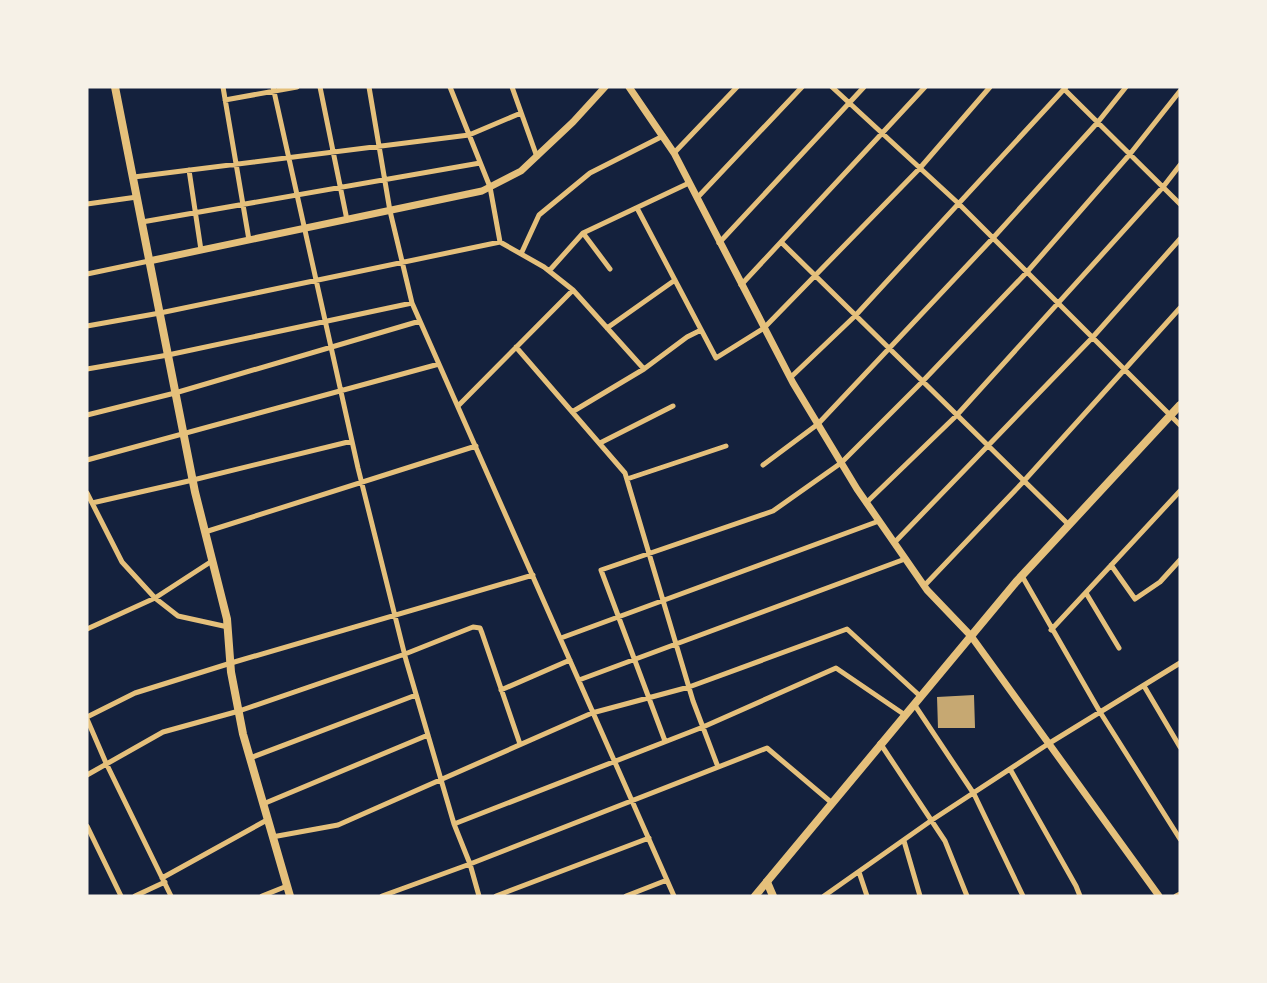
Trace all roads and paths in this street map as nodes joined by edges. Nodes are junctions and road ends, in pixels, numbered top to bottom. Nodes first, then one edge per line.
1 (115, 87) edge
2 (223, 87) edge
3 (297, 87) edge
4 (320, 87) edge
5 (369, 87) edge
6 (450, 87) edge
7 (512, 87) edge
8 (605, 87) edge
9 (629, 87) edge
10 (737, 87) edge
11 (802, 87) edge
12 (832, 87) edge
13 (864, 87) edge
14 (925, 87) edge
15 (990, 87) edge
16 (1126, 87) edge
17 (1064, 88) edge
18 (274, 89) edge
19 (1180, 91) edge
20 (225, 100) junction
21 (849, 103) junction
22 (521, 113) junction
23 (1098, 122) junction
24 (883, 134) junction
25 (469, 135) junction
26 (663, 136) junction
27 (379, 146) junction
28 (333, 152) junction
29 (674, 153) junction
30 (1130, 154) junction
31 (537, 157) junction
32 (289, 158) junction
33 (480, 163) junction
34 (236, 164) junction
35 (1180, 165) edge
36 (920, 168) junction
37 (189, 170) junction
38 (134, 177) junction
39 (385, 180) junction
40 (689, 183) junction
41 (341, 187) junction
42 (490, 187) junction
43 (1163, 187) junction
44 (298, 195) junction
45 (137, 196) junction
46 (697, 198) junction
47 (87, 204) edge
48 (243, 204) junction
49 (958, 204) junction
50 (1180, 204) edge
51 (637, 208) junction
52 (390, 211) junction
53 (195, 213) junction
54 (347, 219) junction
55 (142, 222) junction
56 (306, 228) junction
57 (583, 233) junction
58 (993, 238) junction
59 (1180, 239) edge
60 (249, 240) junction
61 (500, 242) junction
62 (781, 242) junction
63 (719, 243) junction
64 (201, 250) junction
65 (521, 254) junction
66 (149, 261) junction
67 (403, 262) junction
68 (610, 270) dead end
69 (549, 271) junction
70 (1027, 272) junction
71 (87, 274) edge
72 (816, 275) junction
73 (317, 280) junction
74 (675, 280) junction
75 (741, 285) junction
76 (573, 290) junction
77 (412, 303) junction
78 (1058, 303) junction
79 (1180, 308) edge
80 (160, 313) junction
81 (855, 316) junction
82 (420, 321) junction
83 (326, 322) junction
84 (87, 326) edge
85 (608, 328) junction
86 (764, 328) junction
87 (701, 330) junction
88 (1092, 338) junction
89 (332, 347) junction
90 (516, 348) junction
91 (888, 348) junction
92 (168, 355) junction
93 (439, 364) junction
94 (87, 369) edge
95 (644, 369) junction
96 (1124, 369) junction
97 (790, 378) junction
98 (922, 382) junction
99 (341, 390) junction
100 (176, 393) junction
101 (1180, 405) edge
102 (458, 406) junction
103 (673, 406) dead end
104 (572, 412) junction
105 (87, 415) edge
106 (1170, 415) junction
107 (956, 416) junction
108 (818, 424) junction
109 (1180, 425) edge
110 (184, 434) junction
111 (352, 441) junction
112 (600, 443) junction
113 (476, 446) junction
114 (726, 446) dead end
115 (989, 447) junction
116 (87, 460) edge
117 (841, 463) junction
118 (763, 465) dead end
119 (627, 479) junction
120 (193, 480) junction
121 (362, 482) junction
122 (1023, 482) junction
123 (1180, 491) edge
124 (87, 493) edge
125 (92, 503) junction
126 (866, 503) junction
127 (879, 520) junction
128 (1069, 525) junction
129 (205, 532) junction
130 (894, 543) junction
131 (649, 554) junction
132 (905, 559) junction
133 (1180, 560) edge
134 (212, 561) junction
135 (1112, 565) junction
136 (533, 575) junction
137 (1022, 576) junction
138 (924, 586) junction
139 (1086, 593) junction
140 (155, 598) junction
141 (663, 600) junction
142 (396, 615) junction
143 (619, 617) junction
144 (228, 627) junction
145 (87, 629) edge
146 (1051, 630) junction
147 (971, 636) junction
148 (561, 638) junction
149 (676, 644) junction
150 (1119, 648) dead end
151 (405, 654) junction
152 (634, 659) junction
153 (570, 660) junction
154 (231, 663) junction
155 (1180, 663) edge
156 (579, 680) junction
157 (1144, 686) junction
158 (689, 687) junction
159 (501, 690) junction
160 (416, 695) junction
161 (920, 696) junction
162 (649, 698) junction
163 (914, 704) junction
164 (239, 711) junction
165 (1100, 712) junction
166 (592, 713) junction
167 (905, 715) junction
168 (87, 718) edge
169 (703, 727) junction
170 (428, 735) junction
171 (665, 741) junction
172 (880, 743) junction
173 (520, 744) junction
174 (1048, 744) junction
175 (1180, 747) edge
176 (250, 758) junction
177 (614, 761) junction
178 (106, 763) junction
179 (718, 767) junction
180 (1011, 769) junction
181 (87, 775) edge
182 (442, 781) junction
183 (974, 794) junction
184 (633, 801) junction
185 (832, 803) junction
186 (263, 804) junction
187 (267, 820) junction
188 (932, 820) junction
189 (454, 824) junction
190 (87, 826) edge
191 (272, 837) junction
192 (649, 838) junction
193 (1180, 839) edge
194 (904, 841) junction
195 (470, 864) junction
196 (859, 872) junction
197 (163, 880) junction
198 (667, 880) junction
199 (767, 882) junction
200 (287, 886) junction
201 (391, 894) edge
202 (121, 896) edge
203 (135, 896) edge
204 (171, 896) edge
205 (262, 896) edge
206 (290, 896) edge
207 (382, 896) edge
208 (479, 896) edge
209 (496, 896) edge
210 (626, 896) edge
211 (674, 896) edge
212 (754, 896) edge
213 (772, 896) edge
214 (824, 896) edge
215 (867, 896) edge
216 (920, 896) edge
217 (967, 896) edge
218 (1023, 896) edge
219 (1080, 896) edge
220 (1159, 896) edge

1 - 38 main road
2 - 20 street
3 - 18 street
4 - 28 street
5 - 27 street
6 - 25 street
7 - 22 street
8 - 31 street
9 - 26 street
10 - 29 street
11 - 46 street
12 - 21 street
13 - 21 street
14 - 24 street
15 - 36 street
16 - 23 street
17 - 23 street
17 - 49 street
18 - 20 street
18 - 32 street
19 - 30 street
20 - 34 street
21 - 24 street
21 - 63 street
22 - 25 street
22 - 31 street
23 - 30 street
23 - 58 street
24 - 36 street
24 - 62 street
25 - 27 street
25 - 33 street
26 - 29 street
26 - 65 street
27 - 28 street
27 - 39 street
28 - 32 street
28 - 41 street
29 - 40 street
30 - 43 street
30 - 70 street
31 - 42 street
32 - 34 street
32 - 44 street
33 - 39 street
33 - 42 street
34 - 37 street
34 - 48 street
35 - 43 street
36 - 49 street
36 - 72 street
37 - 38 street
37 - 53 street
38 - 45 main road
39 - 41 street
39 - 52 street
40 - 46 street
40 - 51 street
41 - 44 street
41 - 54 street
42 - 52 street
42 - 61 street
43 - 50 street
43 - 78 street
44 - 48 street
44 - 56 street
45 - 47 street
45 - 55 main road
46 - 63 street
48 - 53 street
48 - 60 street
49 - 58 street
49 - 81 street
51 - 57 street
51 - 74 street
52 - 54 street
52 - 67 street
53 - 55 street
53 - 64 street
54 - 56 street
55 - 66 main road
56 - 60 street
56 - 73 street
57 - 68 street
57 - 69 street
58 - 70 street
58 - 91 street
59 - 88 street
60 - 64 street
61 - 65 street
61 - 67 street
62 - 72 street
62 - 75 street
63 - 75 street
64 - 66 street
65 - 69 street
66 - 71 street
66 - 80 main road
67 - 73 street
67 - 77 street
69 - 76 street
70 - 78 street
70 - 98 street
72 - 81 street
72 - 86 street
73 - 80 street
73 - 83 street
74 - 85 street
74 - 87 street
75 - 86 street
76 - 85 street
76 - 90 street
77 - 82 street
77 - 83 street
78 - 88 street
78 - 107 street
79 - 96 street
80 - 84 street
80 - 92 main road
81 - 91 street
81 - 97 street
82 - 89 street
82 - 93 street
83 - 89 street
83 - 92 street
85 - 95 street
86 - 87 street
86 - 97 street
87 - 95 street
88 - 96 street
88 - 115 street
89 - 99 street
89 - 100 street
90 - 102 street
90 - 104 street
91 - 98 street
91 - 108 street
92 - 94 street
92 - 100 main road
93 - 99 street
93 - 102 street
95 - 104 street
96 - 106 street
96 - 122 street
97 - 108 street
98 - 107 street
98 - 117 street
99 - 110 street
99 - 111 street
100 - 105 street
100 - 110 main road
101 - 106 main road
102 - 113 street
103 - 112 street
104 - 112 street
106 - 109 street
106 - 128 main road
107 - 115 street
107 - 126 street
108 - 117 street
108 - 118 street
110 - 116 street
110 - 120 main road
111 - 120 street
111 - 121 street
112 - 119 street
113 - 121 street
113 - 136 street
114 - 119 street
115 - 122 street
115 - 130 street
117 - 126 street
117 - 131 street
119 - 131 street
120 - 125 street
120 - 129 main road
121 - 129 street
121 - 142 street
122 - 128 street
122 - 138 street
123 - 135 street
124 - 125 street
125 - 140 street
126 - 127 street
127 - 130 street
127 - 141 street
128 - 137 main road
129 - 134 main road
130 - 132 street
131 - 141 street
131 - 143 street
132 - 138 street
132 - 149 street
133 - 135 street
134 - 140 street
134 - 144 main road
135 - 139 street
136 - 142 street
136 - 148 street
137 - 146 street
137 - 147 main road
138 - 147 street
139 - 146 street
139 - 150 street
140 - 144 street
140 - 145 street
141 - 143 street
141 - 149 street
142 - 151 street
142 - 154 street
143 - 148 street
143 - 152 street
144 - 154 main road
146 - 165 street
147 - 161 main road
147 - 174 street
148 - 153 street
149 - 152 street
149 - 158 street
151 - 159 street
151 - 160 street
151 - 164 street
152 - 156 street
152 - 162 street
153 - 156 street
153 - 159 street
154 - 164 main road
154 - 168 street
155 - 157 street
156 - 166 street
157 - 165 street
157 - 175 street
158 - 161 street
158 - 162 street
158 - 169 street
159 - 173 street
160 - 170 street
160 - 176 street
161 - 163 main road
162 - 166 street
162 - 171 street
163 - 167 main road
163 - 183 street
164 - 176 main road
164 - 178 street
165 - 174 street
165 - 193 street
166 - 173 street
166 - 177 street
167 - 169 street
167 - 172 main road
168 - 178 street
169 - 171 street
169 - 179 street
170 - 182 street
170 - 186 street
171 - 177 street
172 - 185 main road
172 - 188 street
173 - 182 street
174 - 180 street
174 - 220 street
176 - 186 main road
177 - 184 street
177 - 189 street
178 - 181 street
178 - 197 street
179 - 184 street
179 - 185 street
180 - 183 street
180 - 219 street
182 - 189 street
182 - 191 street
183 - 188 street
183 - 218 street
184 - 192 street
184 - 195 street
185 - 199 main road
186 - 187 main road
187 - 191 main road
187 - 197 street
188 - 194 street
188 - 217 street
189 - 195 street
190 - 202 street
191 - 200 main road
192 - 198 street
192 - 209 street
194 - 196 street
194 - 216 street
195 - 201 street
195 - 208 street
196 - 214 street
196 - 215 street
197 - 203 street
197 - 204 street
198 - 210 street
198 - 211 street
199 - 212 main road
199 - 213 main road
200 - 205 street
200 - 206 main road
201 - 207 street

